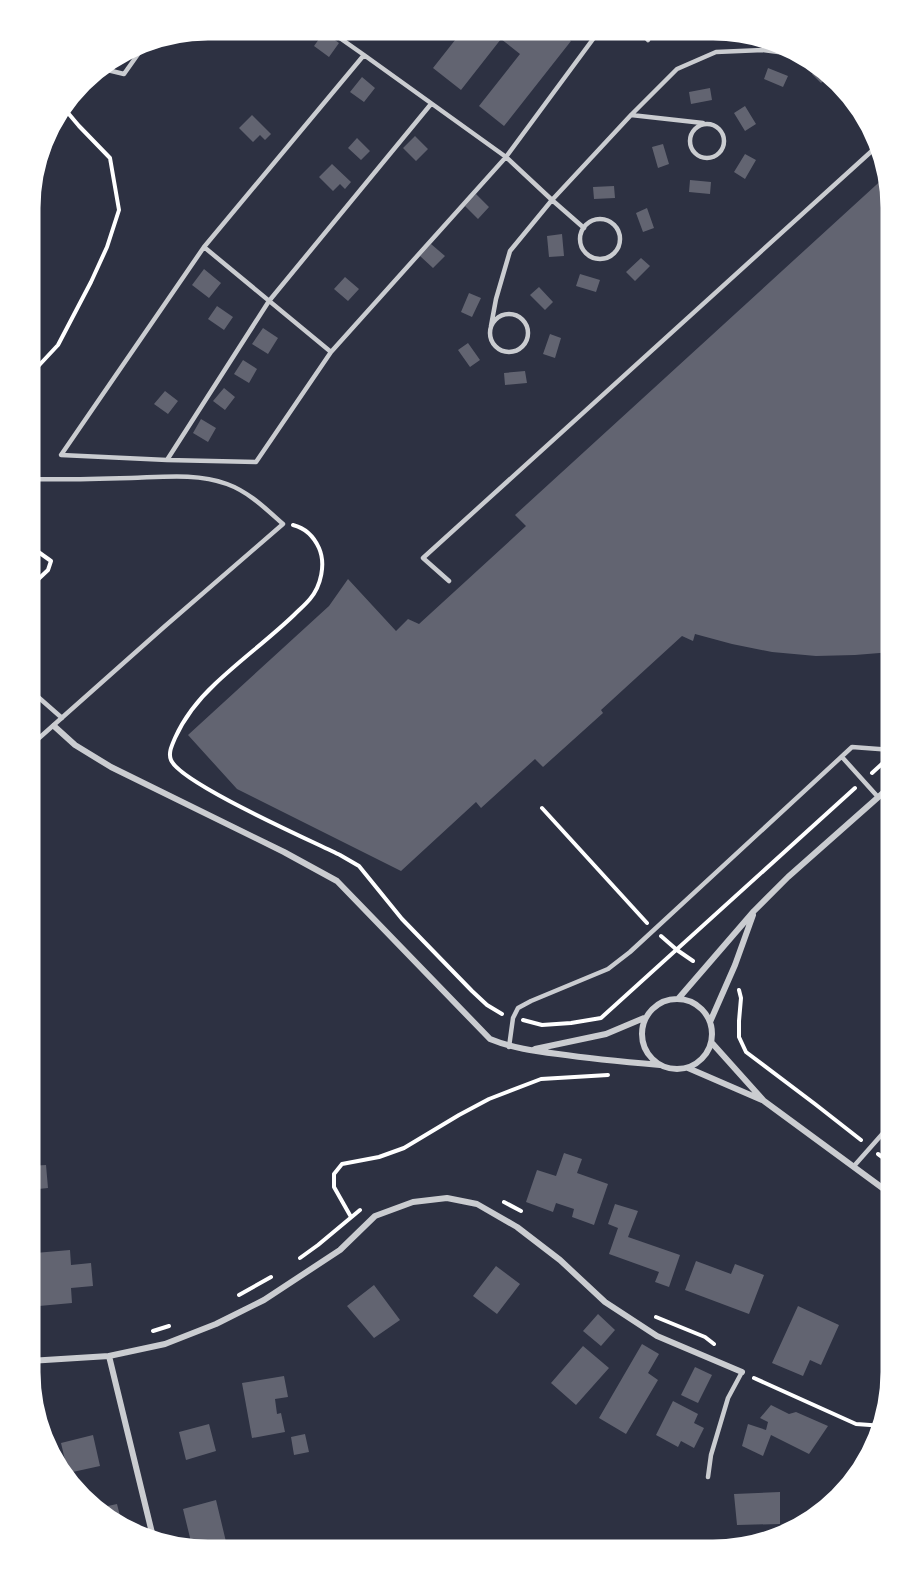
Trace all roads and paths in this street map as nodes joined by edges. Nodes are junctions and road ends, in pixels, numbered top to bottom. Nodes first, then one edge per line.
1 (341, 39) edge
2 (593, 39) edge
3 (778, 52) edge
4 (138, 54) edge
5 (364, 55) junction
6 (109, 71) edge
7 (431, 104) junction
8 (68, 113) edge
9 (631, 115) junction
10 (706, 124) junction
11 (872, 151) edge
12 (506, 156) junction
13 (552, 200) junction
14 (584, 228) junction
15 (204, 247) junction
16 (269, 301) junction
17 (491, 326) junction
18 (331, 352) junction
19 (39, 365) edge
20 (167, 460) junction
21 (39, 479) edge
22 (283, 524) junction
23 (39, 552) edge
24 (39, 579) edge
25 (449, 581) dead end
26 (39, 698) edge
27 (62, 718) junction
28 (54, 726) junction
29 (39, 739) edge
30 (882, 749) edge
31 (842, 757) junction
32 (882, 764) edge
33 (863, 780) junction
34 (882, 794) edge
35 (879, 797) junction
36 (542, 808) dead end
37 (754, 911) junction
38 (654, 930) junction
39 (677, 950) junction
40 (697, 964) dead end
41 (738, 985) dead end
42 (678, 999) junction
43 (513, 1018) junction
44 (644, 1018) junction
45 (710, 1022) junction
46 (712, 1043) junction
47 (509, 1047) junction
48 (529, 1050) junction
49 (660, 1065) junction
50 (688, 1068) junction
51 (613, 1075) dead end
52 (764, 1101) junction
53 (882, 1135) edge
54 (871, 1148) junction
55 (882, 1156) edge
56 (854, 1166) junction
57 (882, 1187) edge
58 (501, 1201) dead end
59 (366, 1207) dead end
60 (523, 1213) dead end
61 (351, 1217) junction
62 (292, 1264) dead end
63 (273, 1276) dead end
64 (234, 1297) dead end
65 (653, 1316) dead end
66 (176, 1324) dead end
67 (149, 1332) dead end
68 (717, 1347) dead end
69 (109, 1356) junction
70 (39, 1360) edge
71 (742, 1372) junction
72 (873, 1426) edge
73 (708, 1477) dead end
74 (152, 1531) edge

1 - 5 lane
2 - 12 lane
3 - 9 lane
4 - 6 lane
5 - 7 lane
5 - 15 lane
7 - 12 lane
7 - 16 lane
8 - 19 path
9 - 10 lane
9 - 13 lane
10 - 10 lane
11 - 25 lane
12 - 13 lane
12 - 18 lane
13 - 14 lane
13 - 17 lane
14 - 14 lane
15 - 16 lane
15 - 20 lane
16 - 18 lane
16 - 20 lane
17 - 17 lane
18 - 20 lane
21 - 22 lane
22 - 27 lane
22 - 43 path
23 - 24 path
26 - 27 lane
27 - 28 lane
28 - 29 lane
28 - 47 street
30 - 31 lane
31 - 33 lane
31 - 38 lane
32 - 33 path
33 - 35 lane
33 - 39 path
34 - 35 street
35 - 37 street
36 - 38 path
37 - 42 street
37 - 45 street
38 - 39 path
38 - 43 lane
39 - 40 path
39 - 43 path
41 - 54 path
42 - 44 street
42 - 45 street
43 - 47 lane
44 - 48 street
44 - 49 street
45 - 46 street
46 - 50 street
46 - 52 street
47 - 48 street
48 - 49 street
49 - 50 street
50 - 52 street
51 - 61 path
52 - 56 street
53 - 54 lane
54 - 55 path
54 - 56 lane
56 - 57 street
58 - 60 path
59 - 61 path
61 - 62 path
63 - 64 path
65 - 68 path
66 - 67 path
69 - 70 street
69 - 71 street
69 - 74 street
71 - 72 path
71 - 73 lane

